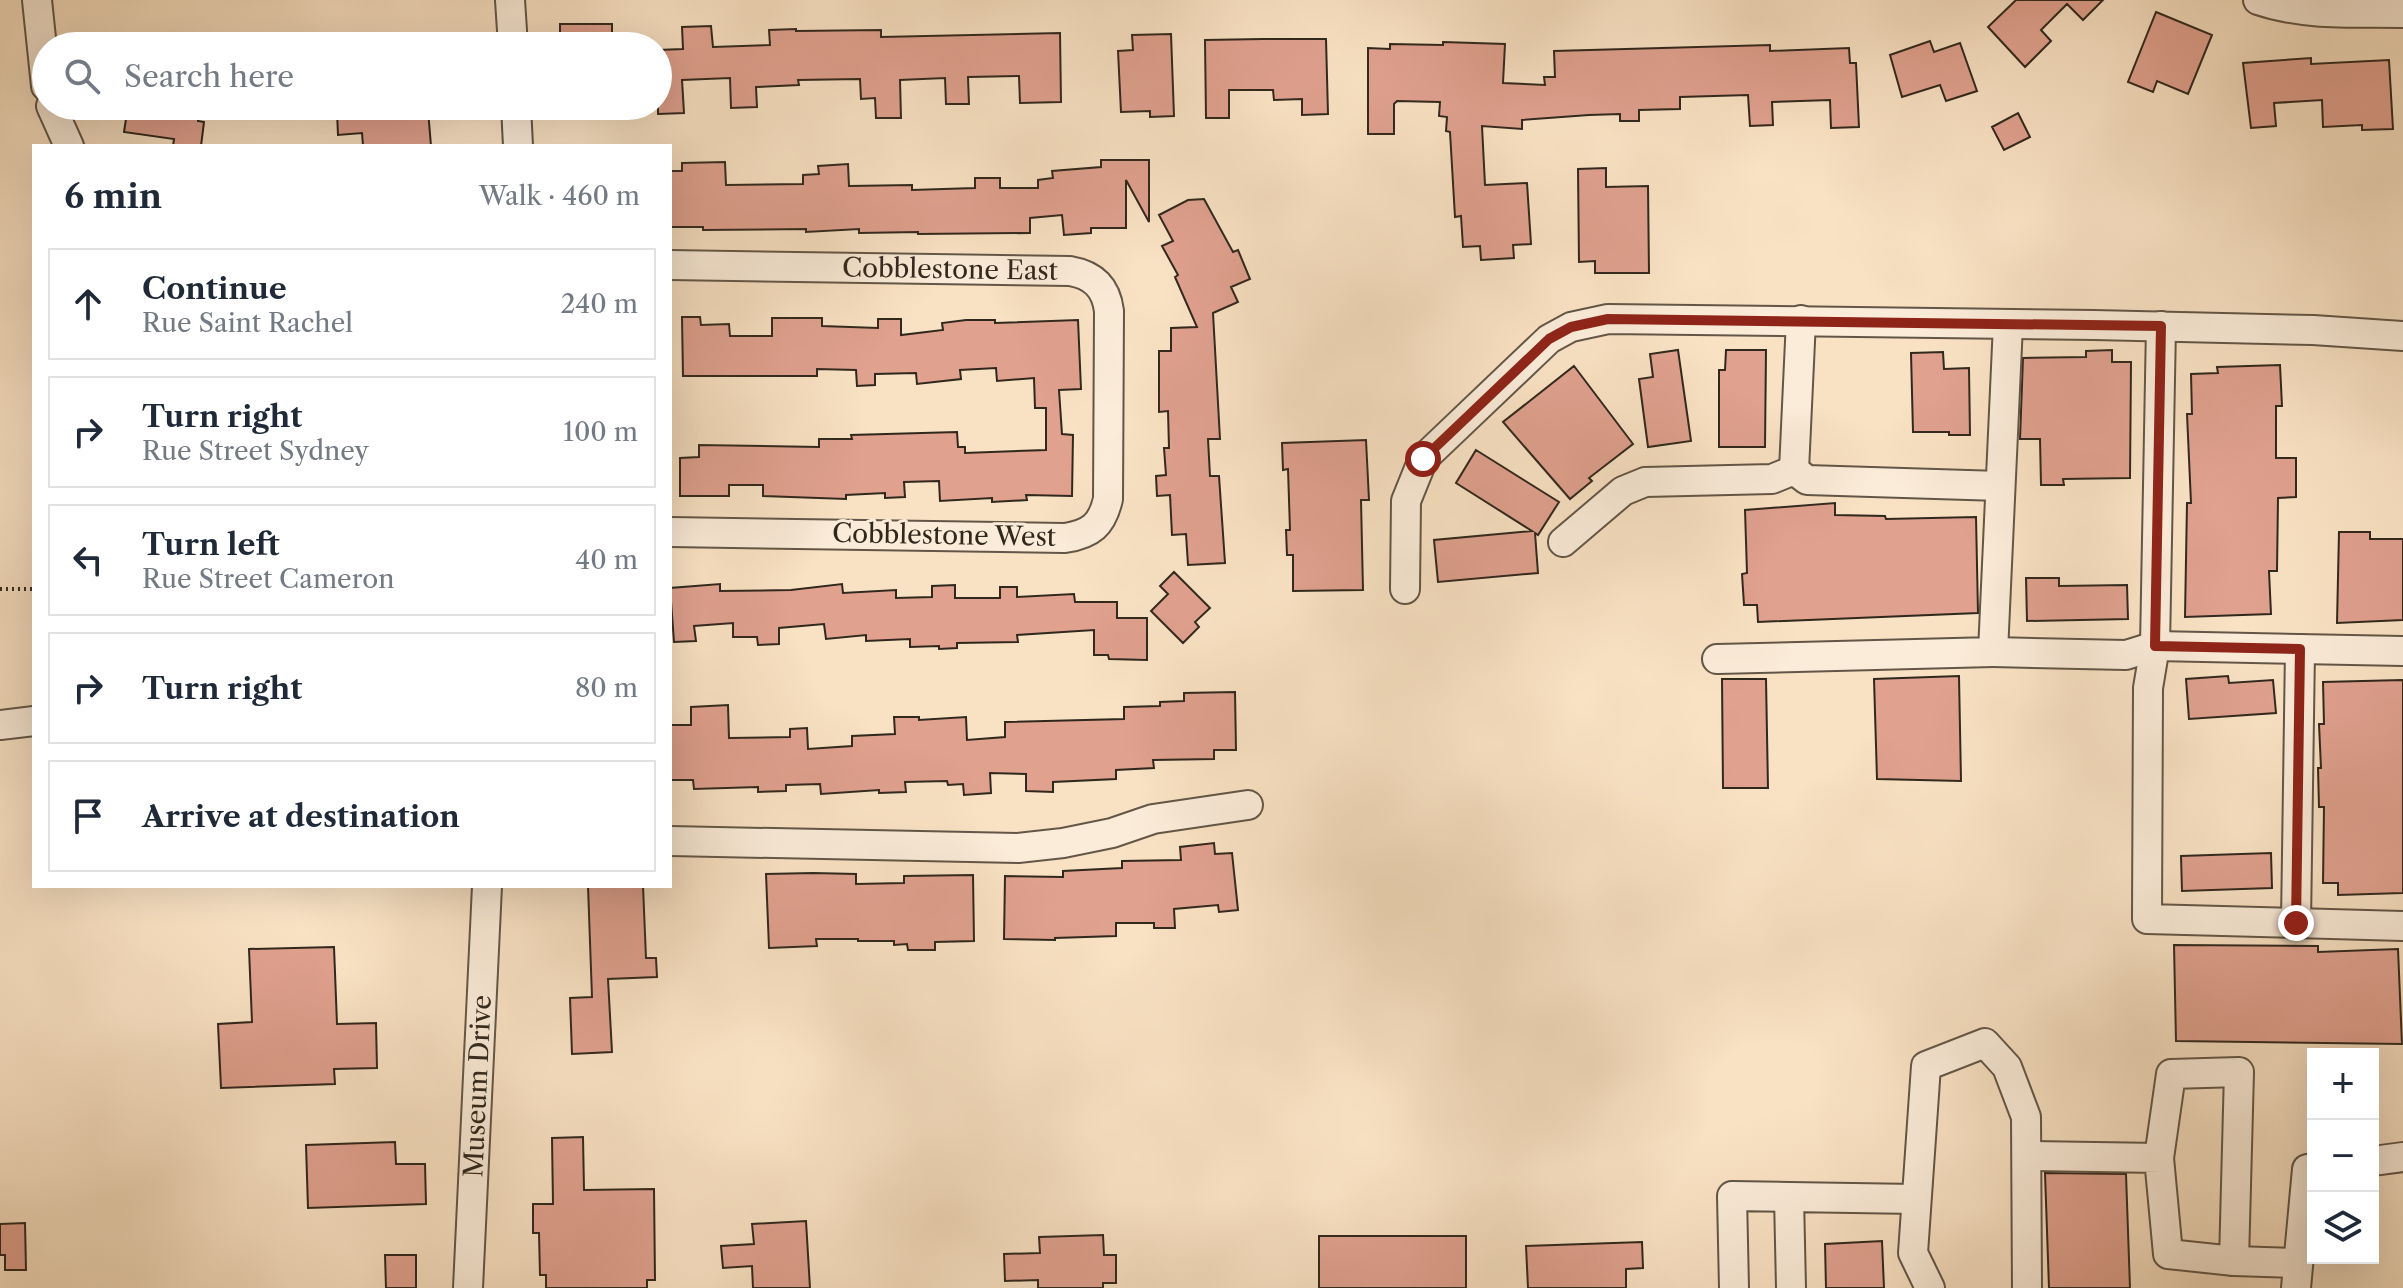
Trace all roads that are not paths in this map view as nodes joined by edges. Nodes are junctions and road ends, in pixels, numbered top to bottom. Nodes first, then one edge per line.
1 (37, 0) edge
2 (510, 0) edge
3 (2258, 0) edge
4 (2403, 13) edge
5 (40, 32) edge
6 (512, 32) edge
7 (57, 120) edge
8 (517, 120) edge
9 (68, 144) edge
10 (518, 144) edge
11 (672, 265) edge
12 (1801, 320) junction
13 (2008, 324) junction
14 (2161, 326) junction
15 (2403, 336) edge
16 (1108, 410) joint
17 (1794, 470) junction
18 (2000, 486) junction
19 (672, 532) edge
20 (1563, 542) dead end
21 (1405, 589) dead end
22 (2155, 646) junction
23 (2300, 649) junction
24 (2403, 651) edge
25 (1993, 652) junction
26 (1717, 659) dead end
27 (32, 721) edge
28 (0, 725) edge
29 (1248, 805) dead end
30 (672, 841) edge
31 (487, 888) edge
32 (2296, 923) junction
33 (2403, 926) edge
34 (2027, 1156) junction
35 (2403, 1157) edge
36 (2159, 1158) junction
37 (2379, 1160) edge
38 (2307, 1169) edge
39 (1789, 1197) junction
40 (1916, 1199) junction
41 (2234, 1261) junction
42 (2296, 1275) edge
43 (468, 1288) edge
44 (1734, 1288) edge
45 (1791, 1288) edge
46 (1930, 1288) edge
47 (2027, 1288) edge

1 - 5 street
2 - 6 street
3 - 4 street
7 - 9 street
8 - 10 street
11 - 16 street, Cobblestone East
12 - 13 street
12 - 17 street
12 - 21 street
13 - 14 street
13 - 18 street
14 - 15 street
14 - 22 street
16 - 19 street, Cobblestone West
17 - 18 street
17 - 20 street
18 - 25 street
22 - 23 street
22 - 25 street
22 - 32 street
23 - 24 street
23 - 32 street
25 - 26 street
27 - 28 street
29 - 30 street
31 - 43 street, Museum Drive
32 - 33 street
34 - 36 street
34 - 40 street
34 - 47 street
35 - 37 street
36 - 41 street
36 - 41 street
38 - 42 street
39 - 40 street
39 - 44 street
39 - 45 street
40 - 46 street
41 - 42 street

